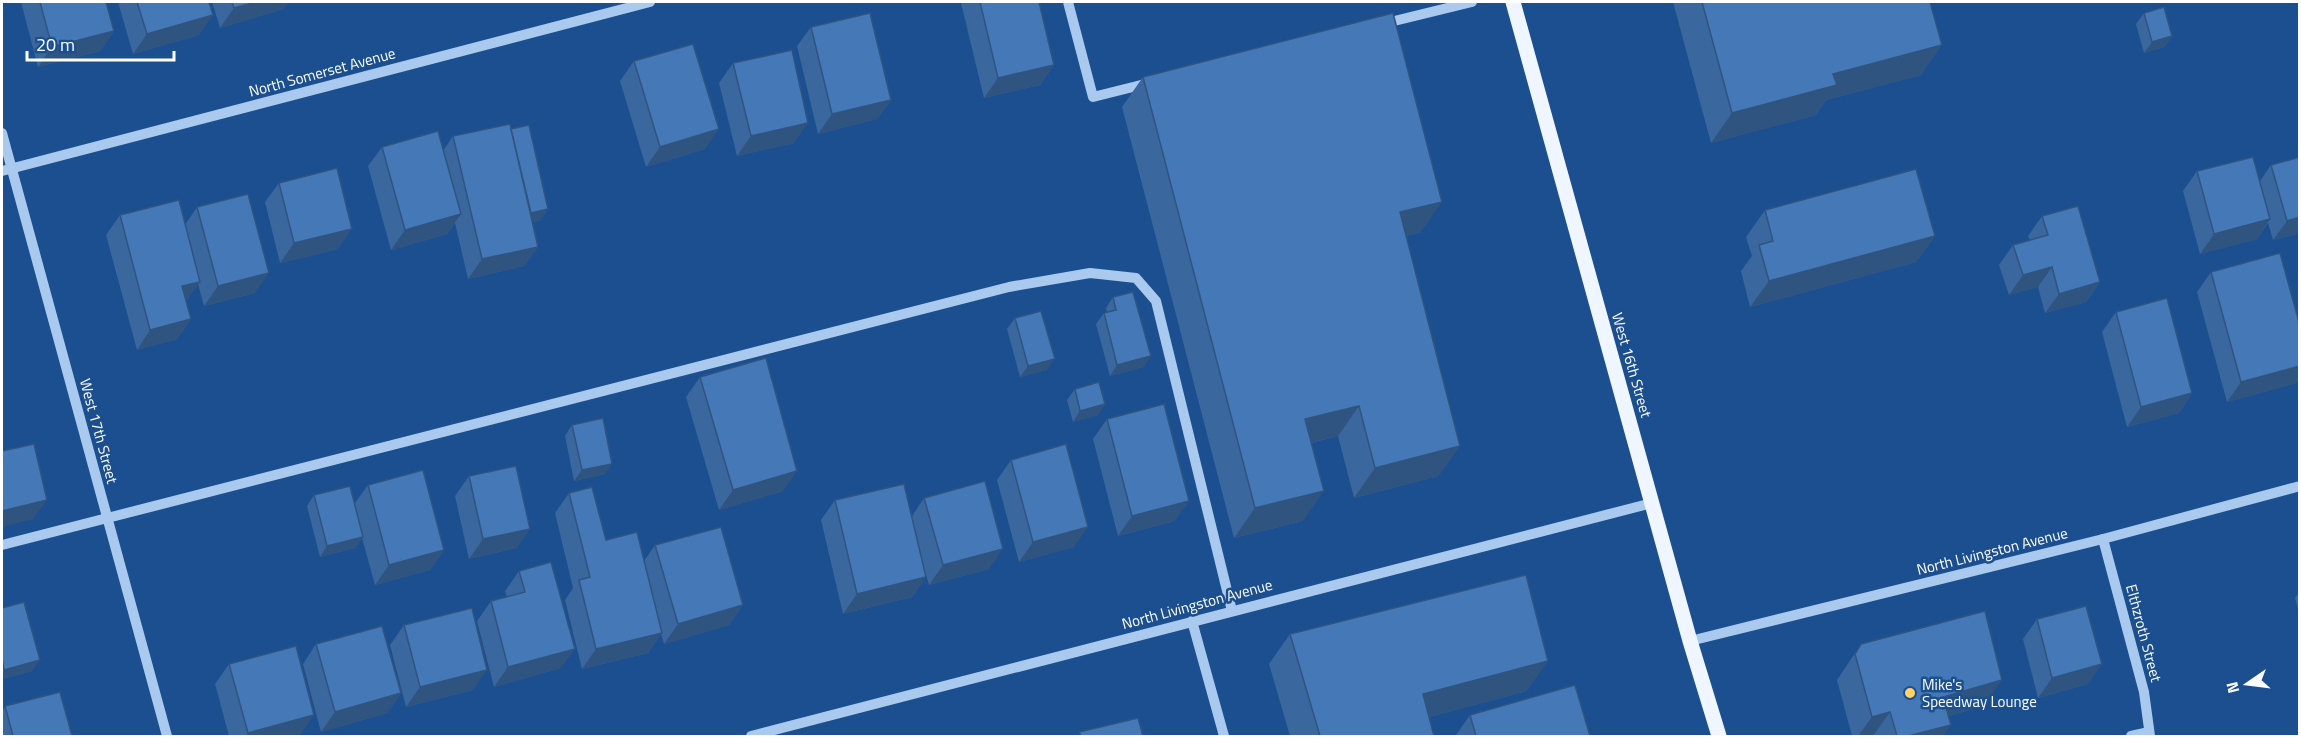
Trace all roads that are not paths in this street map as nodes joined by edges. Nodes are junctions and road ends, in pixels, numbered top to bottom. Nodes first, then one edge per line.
1 (650, 2) edge
2 (1068, 2) edge
3 (1472, 2) edge
4 (1513, 2) edge
5 (1376, 26) edge
6 (1161, 80) edge
7 (2, 133) edge
8 (6, 170) edge
9 (2300, 486) edge
10 (1652, 502) junction
11 (107, 517) junction
12 (2103, 539) junction
13 (2, 545) edge
14 (1232, 610) junction
15 (1192, 621) junction
16 (1690, 641) junction
17 (2150, 734) edge
18 (166, 736) edge
19 (751, 736) edge
20 (1224, 736) edge
21 (1719, 736) edge
22 (2131, 736) edge

1 - 8 street, North Somerset Avenue
2 - 6 street
3 - 5 street
4 - 10 main road, West 16th Street
7 - 8 street, West 17th Street
8 - 11 street, West 17th Street
9 - 12 street, North Livingston Avenue
10 - 14 street, North Livingston Avenue
10 - 16 main road, West 16th Street
11 - 13 street
11 - 14 street
11 - 18 street, West 17th Street
12 - 16 street, North Livingston Avenue
12 - 17 street, Elthzroth Street
14 - 15 street, North Livingston Avenue
15 - 19 street, North Livingston Avenue
15 - 20 street
16 - 21 main road, West 16th Street
17 - 22 street

